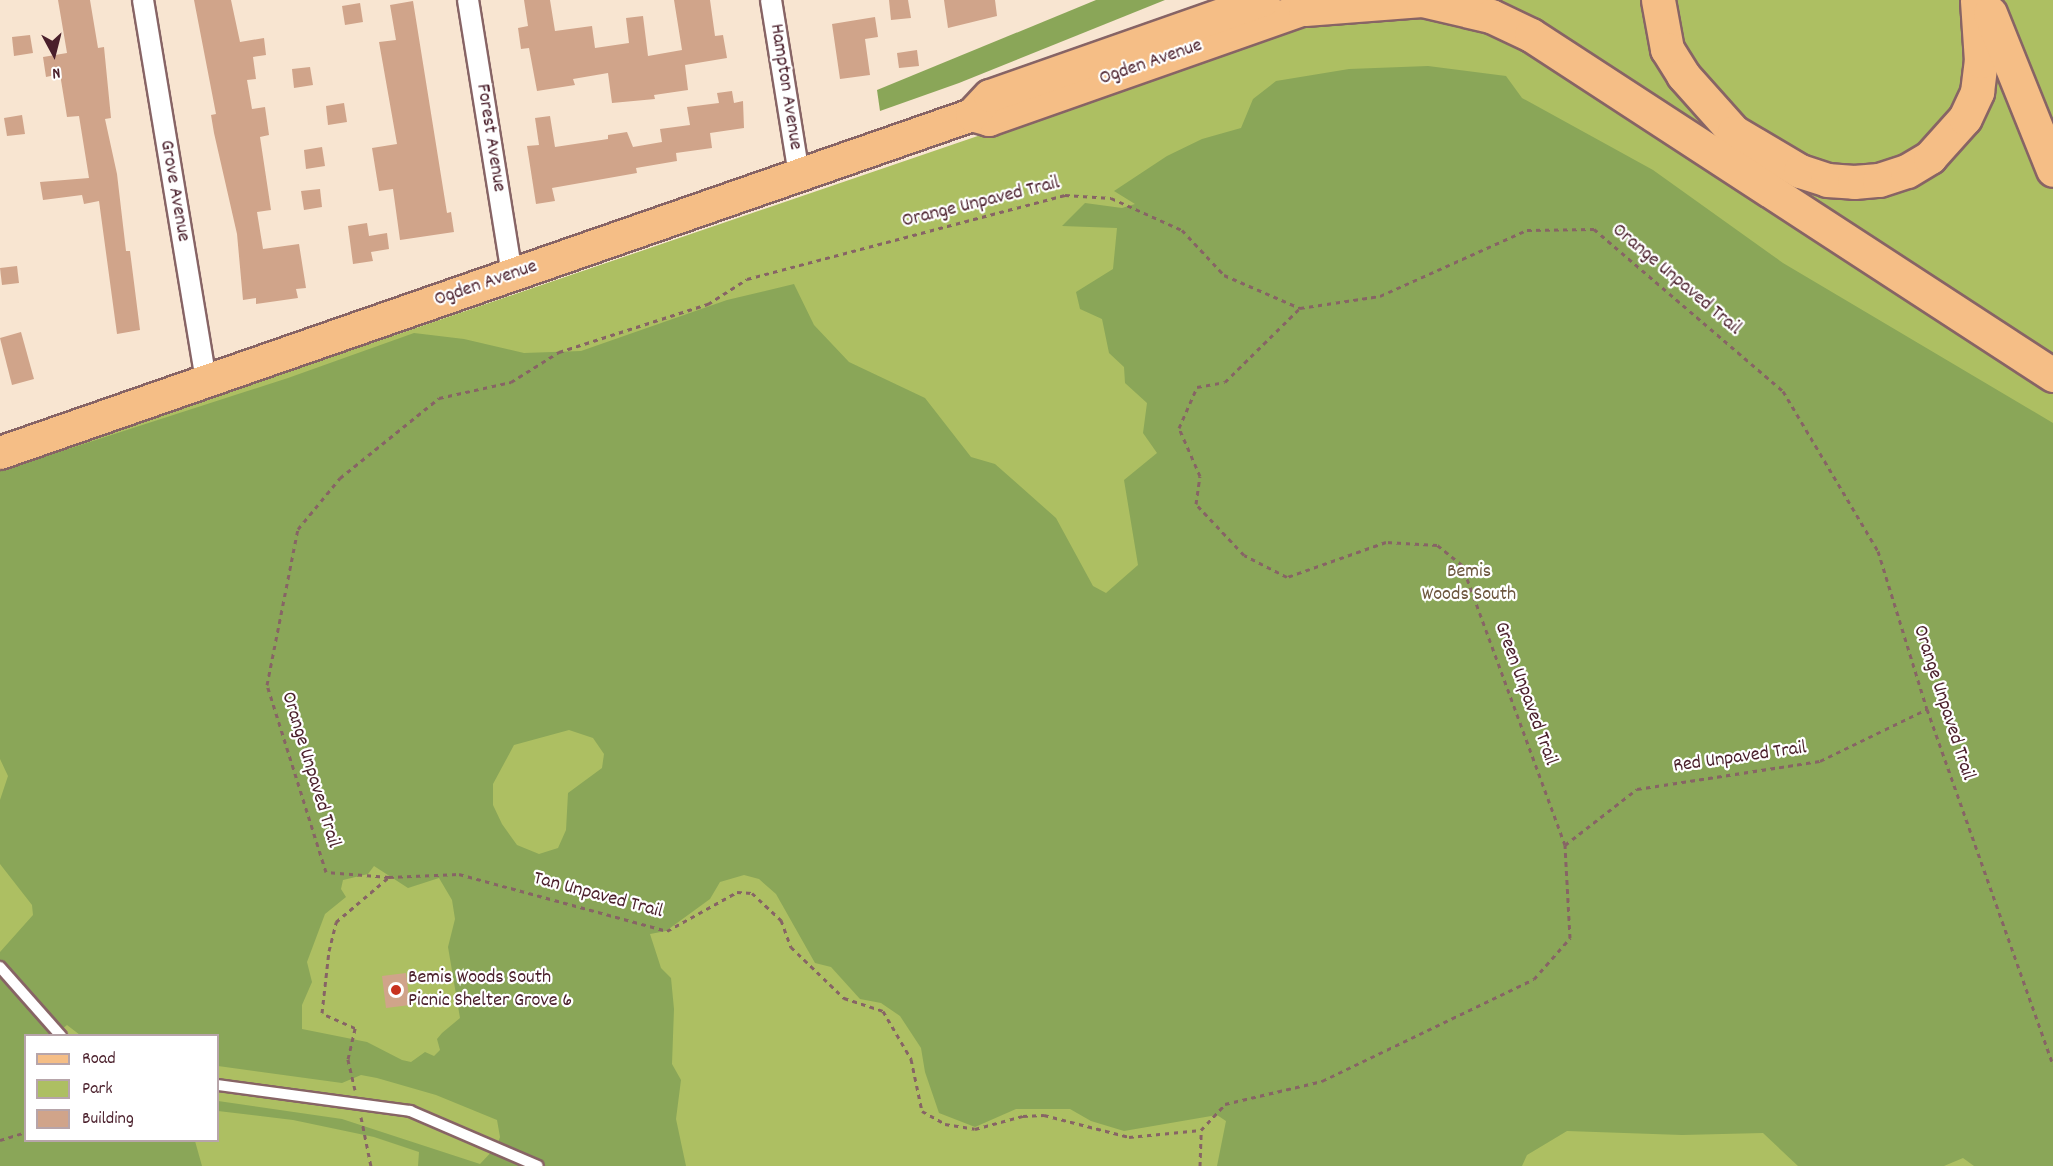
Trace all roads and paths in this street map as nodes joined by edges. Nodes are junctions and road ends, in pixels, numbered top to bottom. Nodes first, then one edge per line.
1 (142, 0) edge
2 (468, 0) edge
3 (771, 0) edge
4 (1264, 0) edge
5 (1499, 0) edge
6 (1658, 0) edge
7 (1977, 0) edge
8 (1985, 0) edge
9 (1317, 5) edge
10 (1531, 35) junction
11 (972, 115) junction
12 (2053, 170) edge
13 (799, 174) junction
14 (512, 276) junction
15 (1300, 308) junction
16 (2053, 375) edge
17 (206, 381) junction
18 (0, 453) edge
19 (1927, 709) junction
20 (1565, 845) junction
21 (389, 877) junction
22 (0, 967) edge
23 (60, 1034) edge
24 (2053, 1065) edge
25 (219, 1085) edge
26 (358, 1104) junction
27 (1201, 1130) junction
28 (24, 1133) edge
29 (0, 1140) edge
30 (371, 1166) edge
31 (538, 1166) edge
32 (1200, 1166) edge

1 - 17 street, Grove Avenue
2 - 14 street, Forest Avenue
3 - 13 street, Hampton Avenue
4 - 11 main road, Ogden Avenue
5 - 10 highway
6 - 7 highway
8 - 12 highway
9 - 10 highway
9 - 11 main road, Ogden Avenue
10 - 16 highway
11 - 13 main road, Ogden Avenue
13 - 14 main road, Ogden Avenue
14 - 17 main road, Ogden Avenue
15 - 19 path, Orange Unpaved Trail
15 - 20 path, Green Unpaved Trail
15 - 21 path, Orange Unpaved Trail
17 - 18 main road, Ogden Avenue
19 - 20 path, Red Unpaved Trail
19 - 24 path, Orange Unpaved Trail
20 - 27 path, Green Unpaved Trail
21 - 26 path
21 - 27 path, Tan Unpaved Trail
22 - 23 lane
25 - 26 lane
26 - 30 path
26 - 31 lane
27 - 32 path
28 - 29 path

